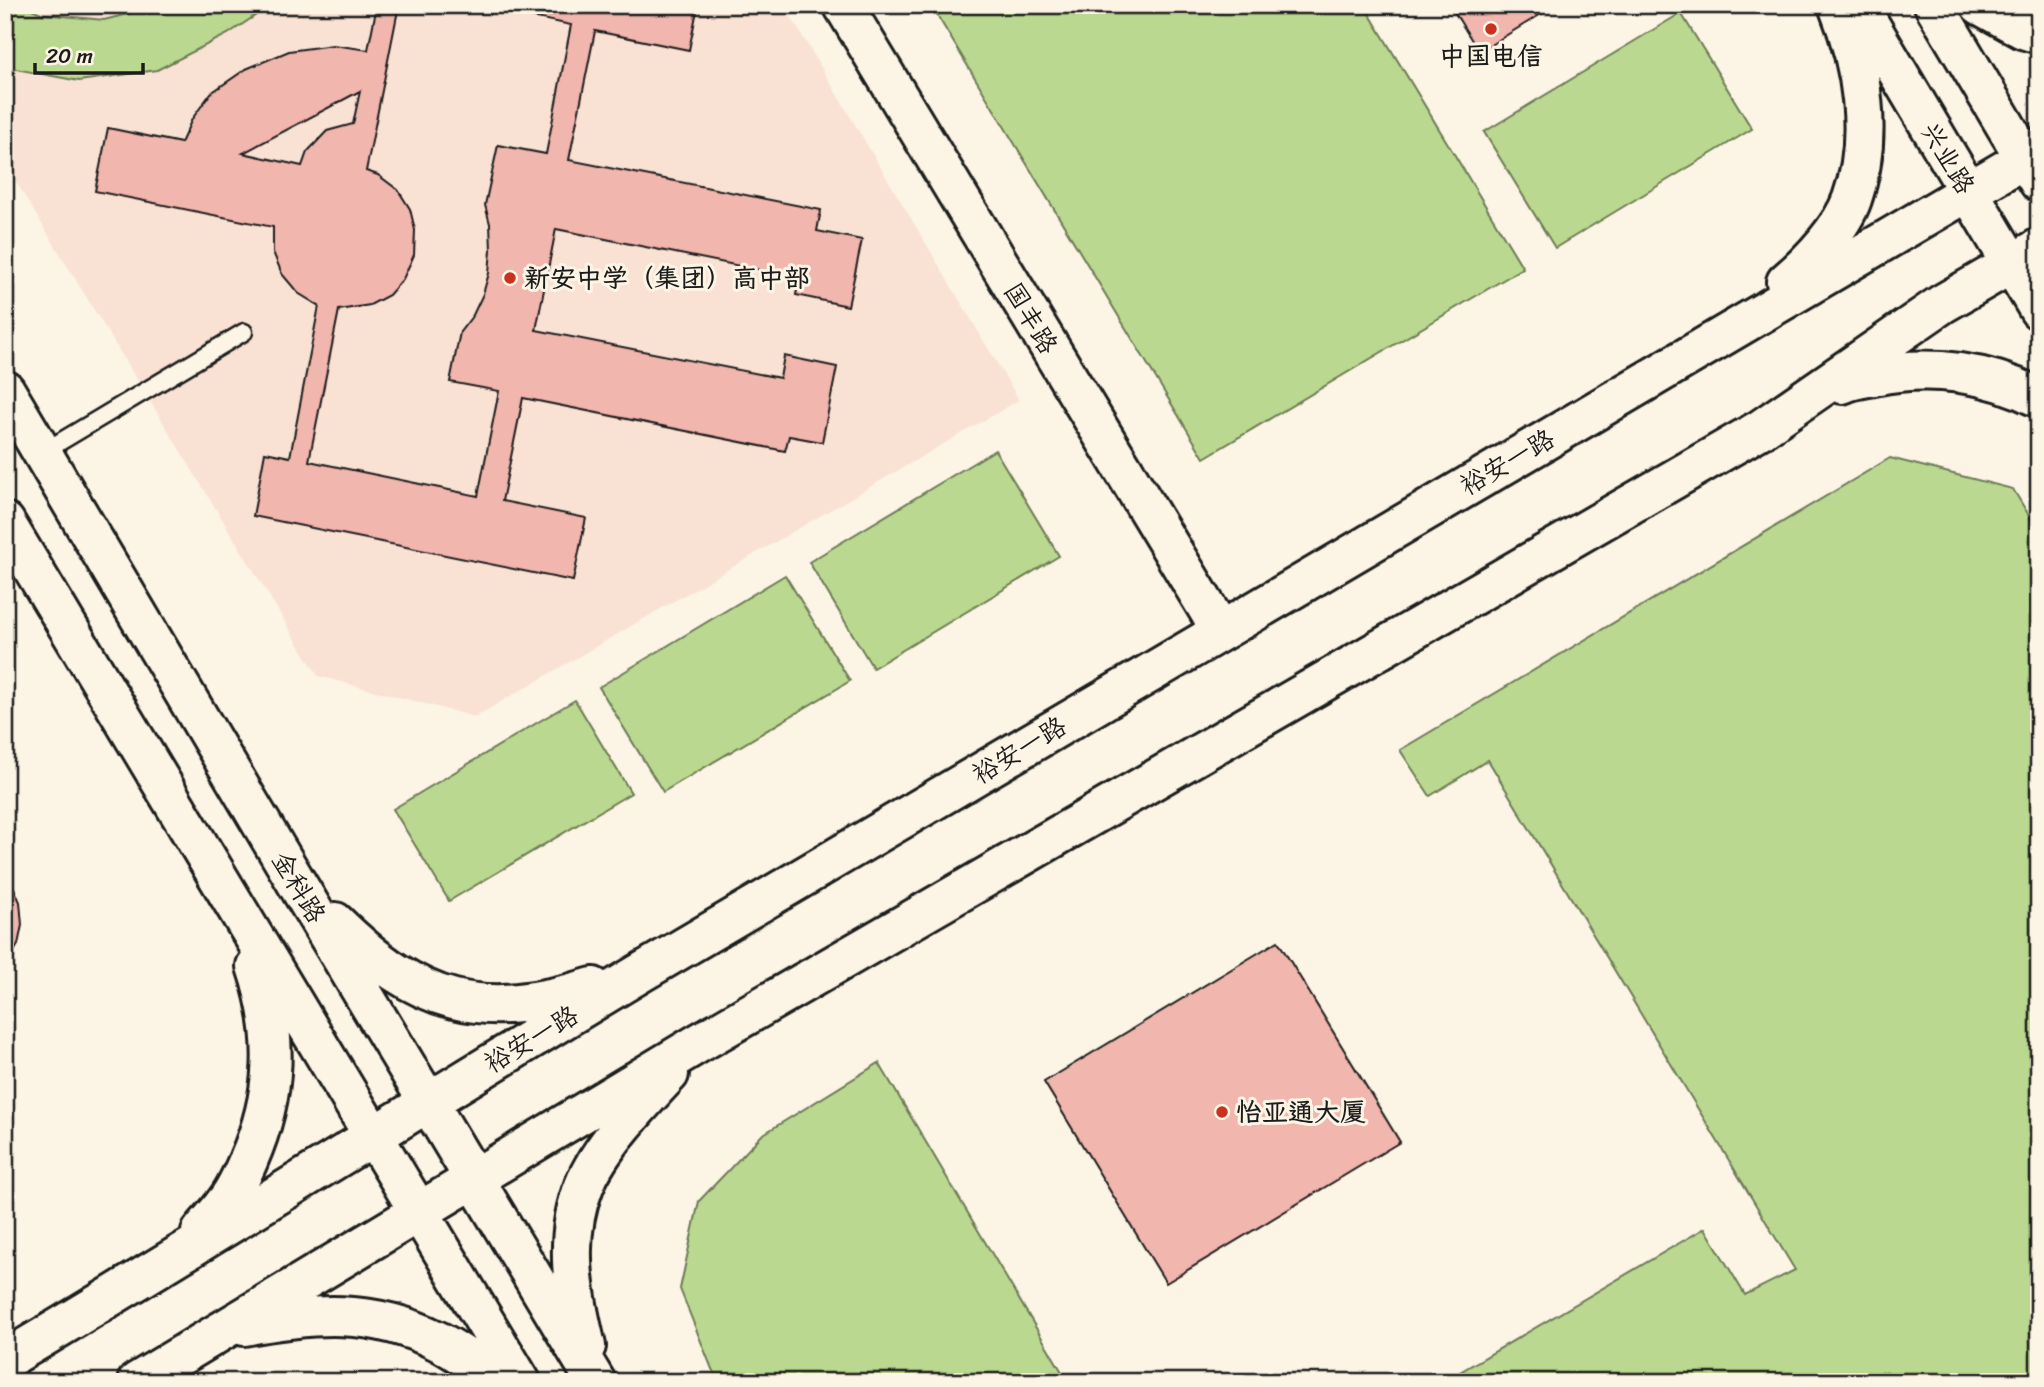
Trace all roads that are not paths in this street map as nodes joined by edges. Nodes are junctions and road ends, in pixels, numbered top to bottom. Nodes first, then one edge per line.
1 (843, 5) edge
2 (1838, 5) edge
3 (1858, 5) edge
4 (1934, 5) edge
5 (1980, 5) edge
6 (2039, 34) edge
7 (2034, 163) edge
8 (1968, 191) junction
9 (2025, 256) edge
10 (2039, 310) edge
11 (244, 332) dead end
12 (1712, 341) junction
13 (5, 390) edge
14 (2039, 398) edge
15 (1761, 429) junction
16 (43, 452) junction
17 (5, 522) edge
18 (1220, 631) junction
19 (299, 887) junction
20 (237, 911) junction
21 (642, 971) junction
22 (699, 1043) junction
23 (427, 1101) junction
24 (372, 1136) junction
25 (473, 1177) junction
26 (418, 1211) junction
27 (179, 1257) junction
28 (222, 1330) junction
29 (5, 1360) edge
30 (595, 1380) edge
31 (137, 1382) edge
32 (500, 1382) edge
33 (521, 1382) edge

1 - 18 main road, 国丰路
2 - 12 main road
3 - 8 main road, 兴业路
4 - 7 main road
5 - 6 main road
7 - 8 main road, 裕安一路
8 - 9 main road, 兴业路
8 - 12 main road, 裕安一路
9 - 10 main road, 兴业路
9 - 15 main road
11 - 16 lane
12 - 18 main road, 裕安一路
13 - 16 main road, 金科路
14 - 15 main road
15 - 22 main road
16 - 19 main road, 金科路
17 - 20 main road
18 - 21 main road, 裕安一路
19 - 21 main road
19 - 23 main road, 金科路
20 - 24 main road
20 - 27 main road
21 - 23 main road, 裕安一路
22 - 25 main road
22 - 30 main road
23 - 24 main road, 裕安一路
23 - 25 main road, 金科路
24 - 26 main road
24 - 27 main road, 裕安一路
25 - 26 main road
25 - 30 main road, 金科路
26 - 28 main road
26 - 33 main road
27 - 29 main road, 裕安一路
28 - 31 main road
28 - 32 main road

